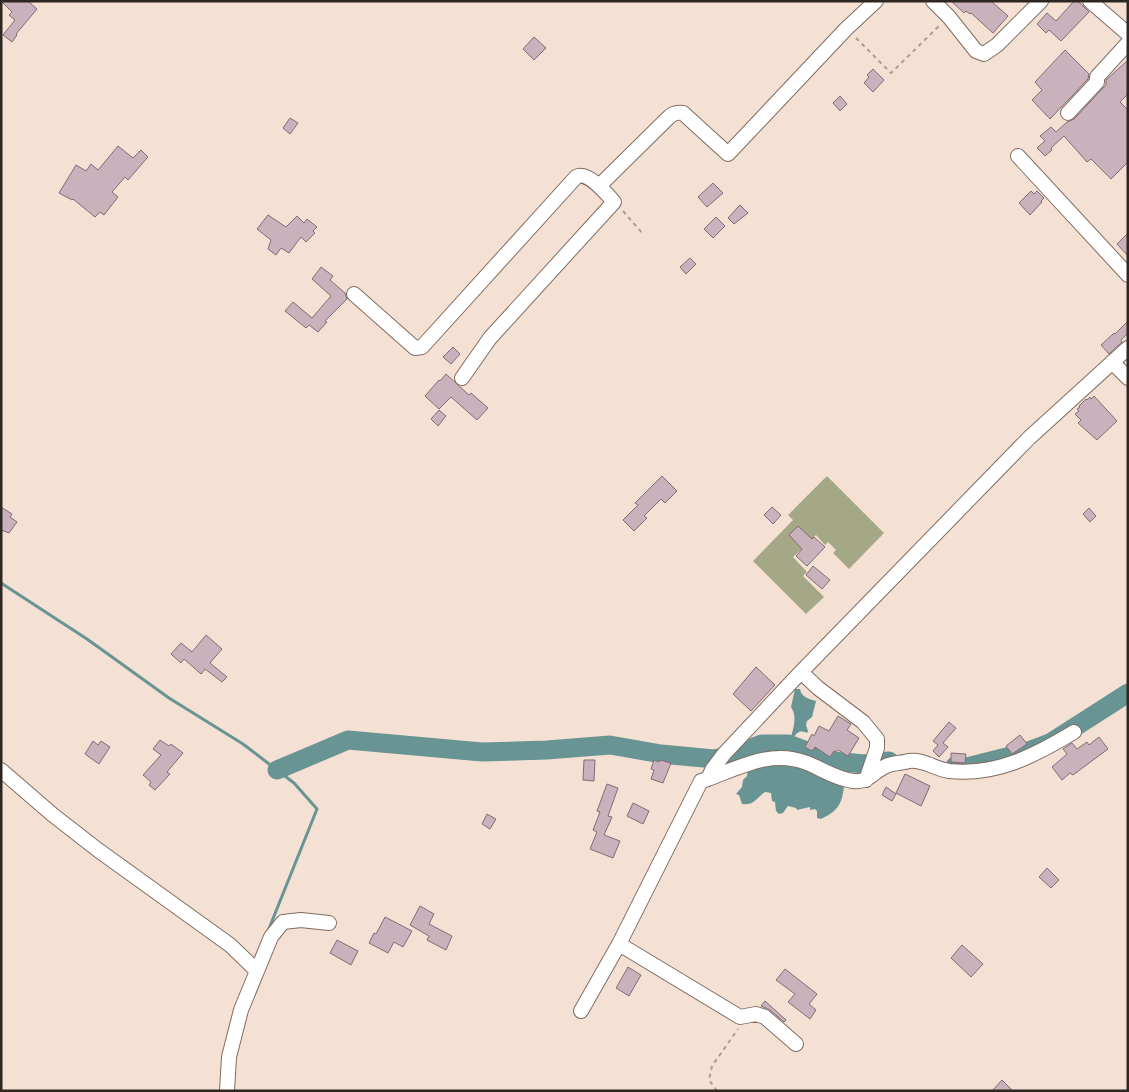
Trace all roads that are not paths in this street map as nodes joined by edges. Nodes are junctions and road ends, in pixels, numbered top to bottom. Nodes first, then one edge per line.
1 (876, 1) edge
2 (934, 1) edge
3 (1042, 1) edge
4 (1090, 1) edge
5 (1128, 34) edge
6 (1128, 43) edge
7 (1068, 113) dead end
8 (1018, 156) dead end
9 (599, 186) junction
10 (1128, 276) edge
11 (354, 294) dead end
12 (1128, 348) edge
13 (1112, 362) junction
14 (462, 378) dead end
15 (1128, 378) edge
16 (801, 672) junction
17 (1074, 732) dead end
18 (1, 770) edge
19 (710, 775) junction
20 (866, 780) junction
21 (329, 923) dead end
22 (619, 944) junction
23 (257, 970) junction
24 (581, 1011) dead end
25 (796, 1044) dead end
26 (227, 1091) edge

1 - 9 street
2 - 3 street
4 - 5 street
6 - 7 street
8 - 10 street
9 - 11 street
9 - 14 street
12 - 13 street
13 - 15 street
13 - 16 street
16 - 19 street
16 - 20 street
17 - 20 street
18 - 23 street
19 - 20 street
19 - 22 street
21 - 23 street
22 - 24 street
22 - 25 street
23 - 26 street

